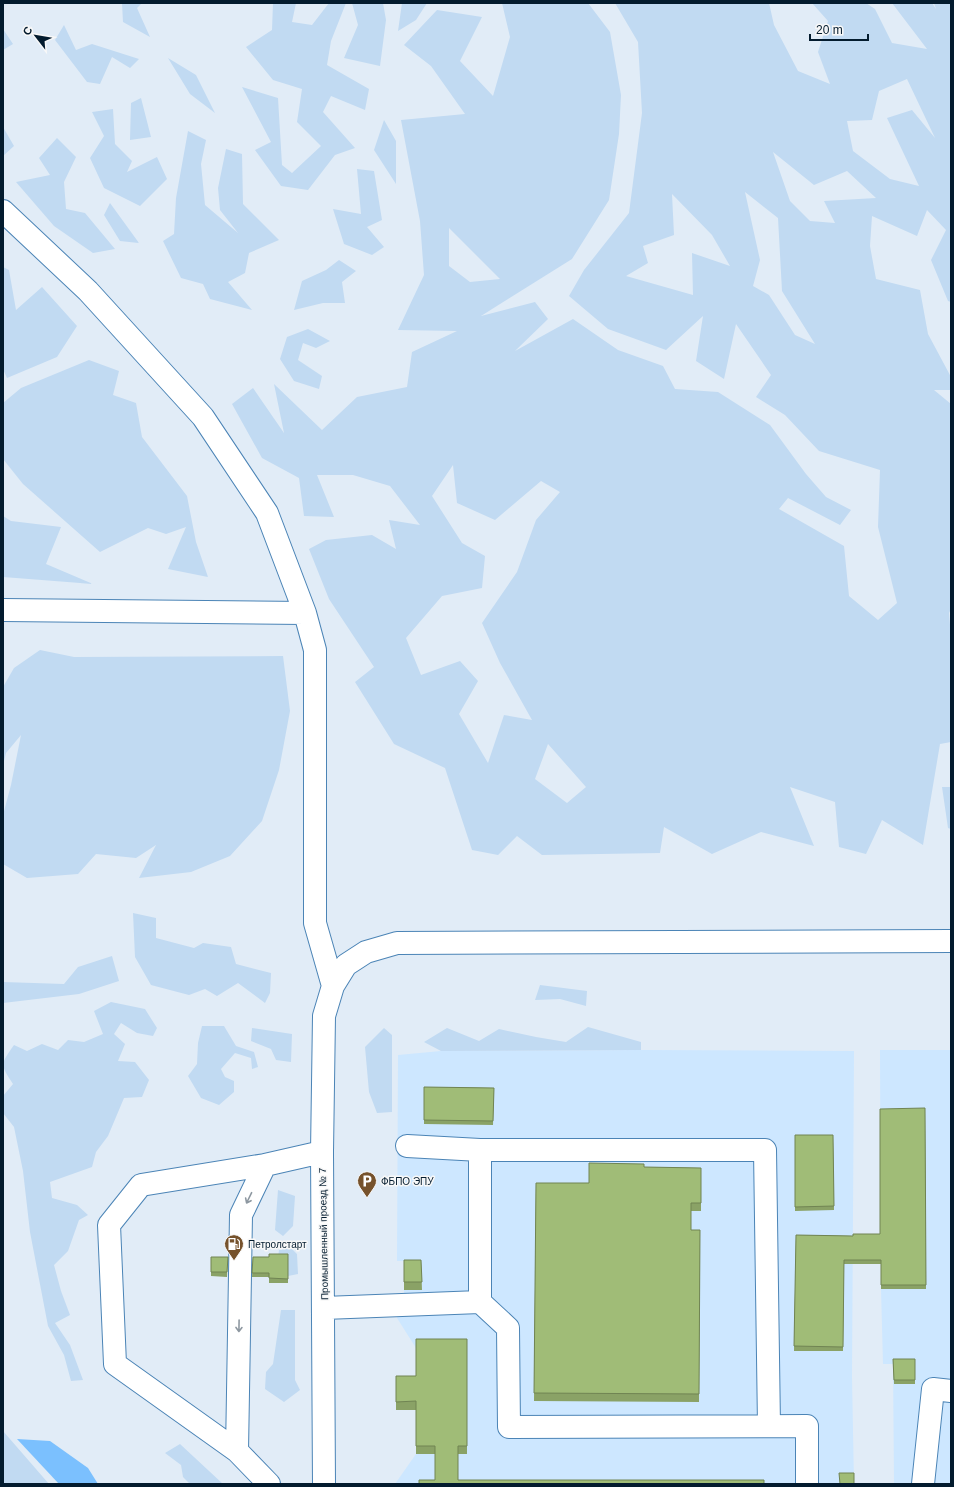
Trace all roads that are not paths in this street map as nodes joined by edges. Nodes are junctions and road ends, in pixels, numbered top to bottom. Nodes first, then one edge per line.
1 (3, 211) edge
2 (3, 610) edge
3 (305, 613) junction
4 (951, 941) edge
5 (332, 986) junction
6 (407, 1146) dead end
7 (480, 1150) junction
8 (322, 1152) junction
9 (265, 1165) junction
10 (480, 1302) junction
11 (324, 1308) junction
12 (951, 1391) edge
13 (768, 1426) junction
14 (237, 1451) junction
15 (269, 1484) edge
16 (324, 1484) edge
17 (807, 1484) edge
18 (923, 1484) edge

1 - 3 street
2 - 3 street
3 - 5 street
4 - 5 street
5 - 8 street, Промышленный проезд № 7
6 - 7 street
7 - 10 street
7 - 13 street
8 - 9 street
8 - 11 street, Промышленный проезд № 7
9 -> 14 street
9 - 14 street
10 - 11 street
10 - 13 street
11 - 16 street, Промышленный проезд № 7
12 - 18 street
13 - 17 street
14 - 15 street

